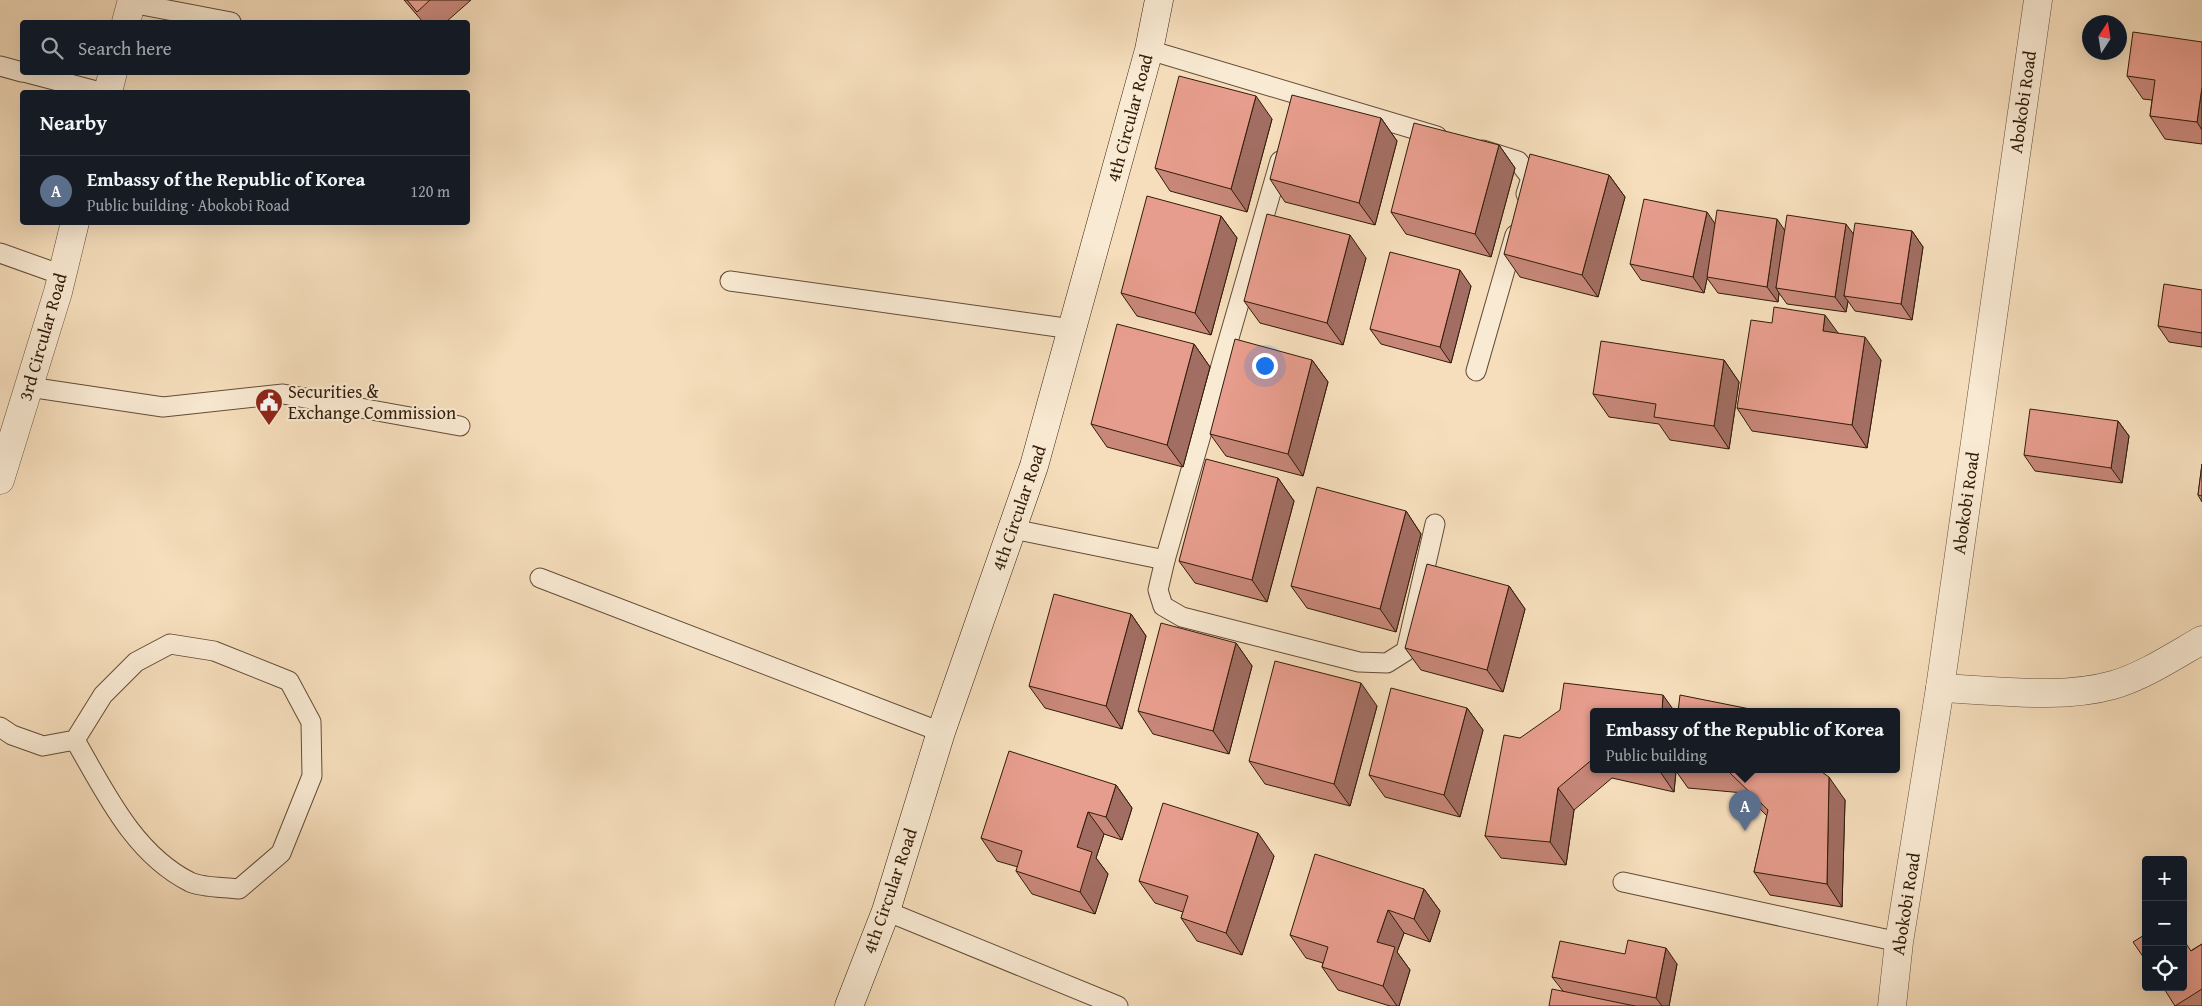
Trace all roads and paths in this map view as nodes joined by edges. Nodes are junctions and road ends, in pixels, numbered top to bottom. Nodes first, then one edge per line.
1 (1159, 0) edge
2 (2038, 0) edge
3 (130, 8) edge
4 (217, 20) edge
5 (1149, 50) junction
6 (0, 66) edge
7 (20, 71) edge
8 (35, 75) edge
9 (112, 75) edge
10 (92, 90) edge
11 (108, 90) edge
12 (1299, 95) junction
13 (1294, 114) edge
14 (1285, 142) edge
15 (74, 225) edge
16 (0, 253) edge
17 (62, 276) junction
18 (730, 281) dead end
19 (1072, 329) junction
20 (1476, 371) dead end
21 (29, 387) junction
22 (460, 426) dead end
23 (0, 480) edge
24 (1435, 524) dead end
25 (1012, 529) junction
26 (1165, 560) junction
27 (540, 578) dead end
28 (2202, 640) edge
29 (1940, 688) junction
30 (0, 727) edge
31 (941, 732) junction
32 (75, 740) junction
33 (1623, 882) dead end
34 (886, 911) junction
35 (1899, 942) junction
36 (849, 1006) edge
37 (1118, 1006) edge
38 (1892, 1006) edge

1 - 5 street, 4th Circular Road
2 - 29 street, Abokobi Road
3 - 4 lane
5 - 12 lane
5 - 19 street, 4th Circular Road
6 - 7 lane
8 - 10 lane
9 - 11 street
12 - 13 lane
12 - 20 lane
14 - 26 lane
15 - 17 street, 3rd Circular Road
16 - 17 lane
17 - 21 street, 3rd Circular Road
18 - 19 lane
19 - 25 street, 4th Circular Road
21 - 22 lane
21 - 23 street, 3rd Circular Road
24 - 26 lane
25 - 26 lane
25 - 31 street, 4th Circular Road
27 - 31 lane
28 - 29 street
29 - 35 street, Abokobi Road
30 - 32 lane
31 - 34 street, 4th Circular Road
32 - 32 lane
33 - 35 lane
34 - 36 street, 4th Circular Road
34 - 37 lane
35 - 38 street, Abokobi Road

